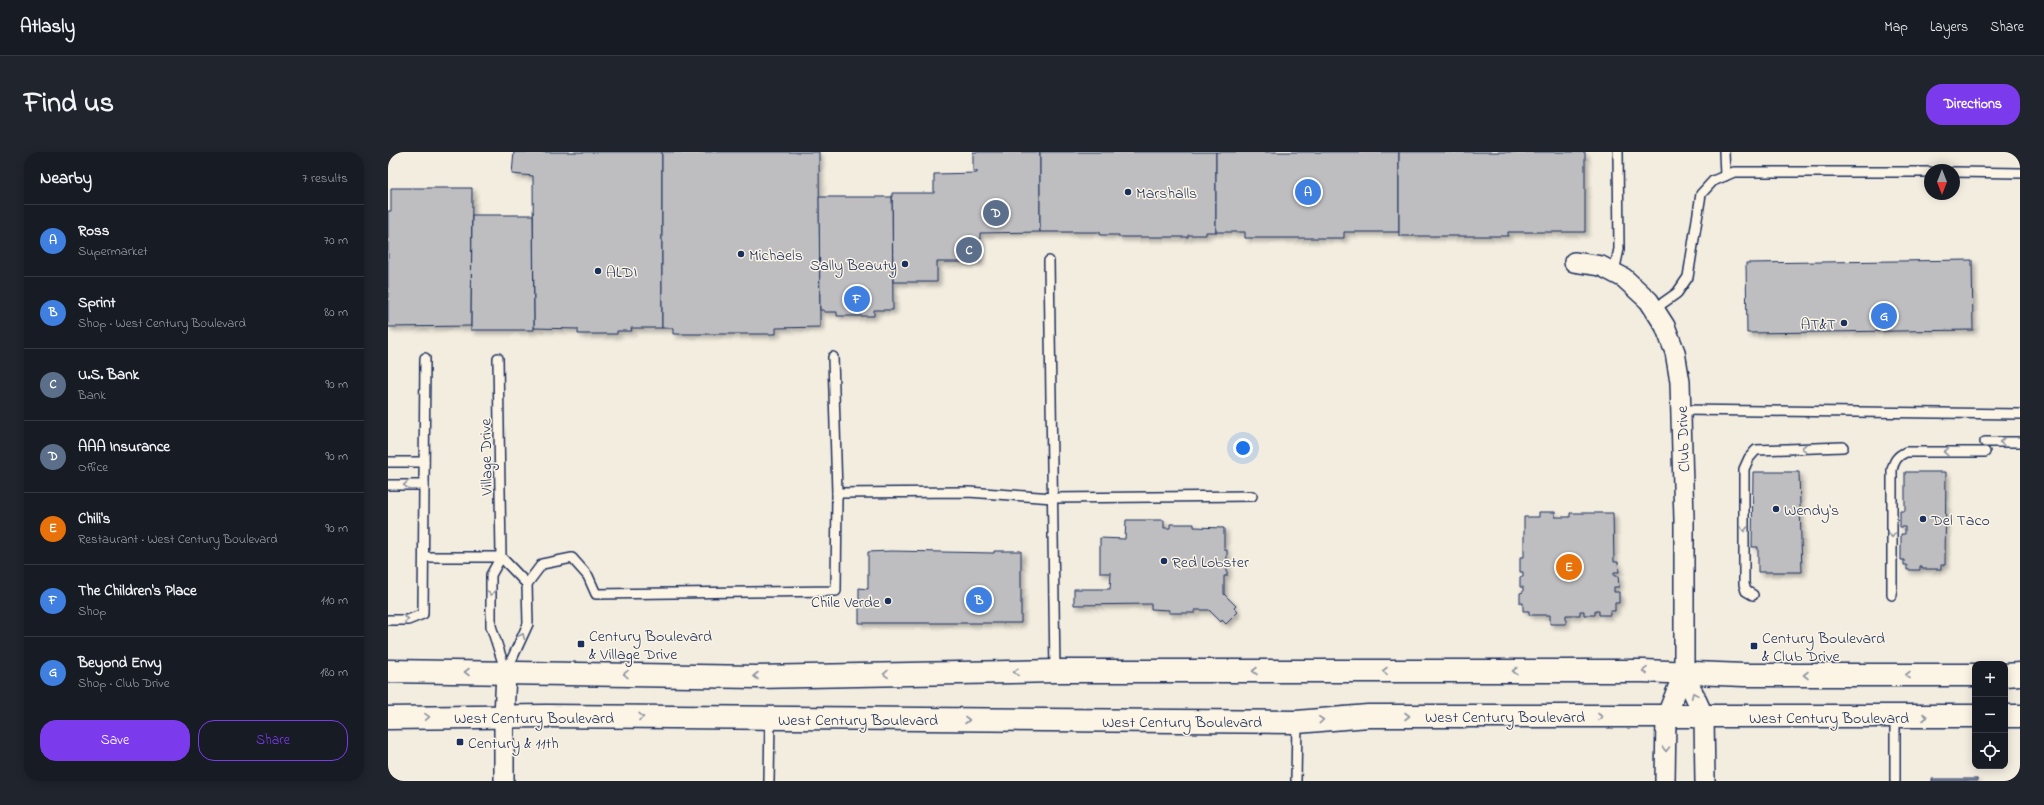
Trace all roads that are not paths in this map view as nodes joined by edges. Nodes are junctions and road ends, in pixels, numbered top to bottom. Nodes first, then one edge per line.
1 (1618, 152) edge
2 (1724, 152) edge
3 (1924, 172) edge
4 (1960, 172) edge
5 (2020, 173) edge
6 (1725, 176) junction
7 (1049, 262) dead end
8 (1574, 262) dead end
9 (1614, 272) junction
10 (1653, 310) junction
11 (833, 357) dead end
12 (425, 358) dead end
13 (498, 358) dead end
14 (1680, 410) junction
15 (2020, 414) edge
16 (1985, 442) dead end
17 (2020, 442) edge
18 (1843, 447) dead end
19 (1985, 452) dead end
20 (388, 462) edge
21 (424, 462) junction
22 (388, 485) edge
23 (424, 485) junction
24 (837, 493) junction
25 (1252, 496) dead end
26 (1053, 498) junction
27 (424, 556) junction
28 (501, 556) junction
29 (527, 584) junction
30 (1753, 595) dead end
31 (1892, 595) dead end
32 (388, 620) edge
33 (388, 671) edge
34 (1055, 671) junction
35 (506, 672) junction
36 (1684, 672) junction
37 (2008, 674) edge
38 (2020, 674) edge
39 (1972, 675) edge
40 (1972, 716) edge
41 (2008, 716) edge
42 (2020, 716) edge
43 (504, 717) junction
44 (1666, 717) junction
45 (1704, 717) junction
46 (1895, 717) junction
47 (388, 718) edge
48 (770, 719) junction
49 (1297, 722) junction
50 (504, 781) edge
51 (769, 781) edge
52 (1296, 781) edge
53 (1665, 781) edge
54 (1705, 781) edge
55 (1895, 781) edge

1 - 9 lane
2 - 6 lane
3 - 6 lane
4 - 5 lane
6 - 10 lane
7 - 26 lane
8 - 9 street, Club Drive
9 - 10 street, Club Drive
10 - 14 street, Club Drive
11 - 24 lane
12 - 21 lane
13 - 28 lane, Village Drive
14 - 15 lane
14 - 36 street, Club Drive
17 -> 16 lane
18 -> 30 lane
19 -> 31 lane
20 - 21 lane
21 - 23 lane
23 -> 22 lane
23 - 27 lane
24 - 26 lane
24 - 29 lane
25 - 26 lane
26 - 34 lane
27 - 28 lane
32 -> 27 lane
28 - 29 lane
28 -> 35 lane
35 -> 29 lane
35 -> 33 main road
34 -> 35 main road
36 -> 34 main road
35 - 43 street
39 -> 36 main road
36 - 44 street, Club Drive
45 -> 36 street, Club Drive
37 - 38 main road
46 -> 40 main road, West Century Boulevard
41 - 42 main road
47 -> 43 main road, West Century Boulevard
43 -> 48 main road, West Century Boulevard
43 - 50 street
44 - 45 main road, West Century Boulevard
49 -> 44 main road, West Century Boulevard
44 -> 53 street, Club Drive
45 - 46 main road, West Century Boulevard
45 - 54 street, Club Drive
46 - 55 lane
48 -> 49 main road, West Century Boulevard
48 - 51 lane
49 - 52 lane

